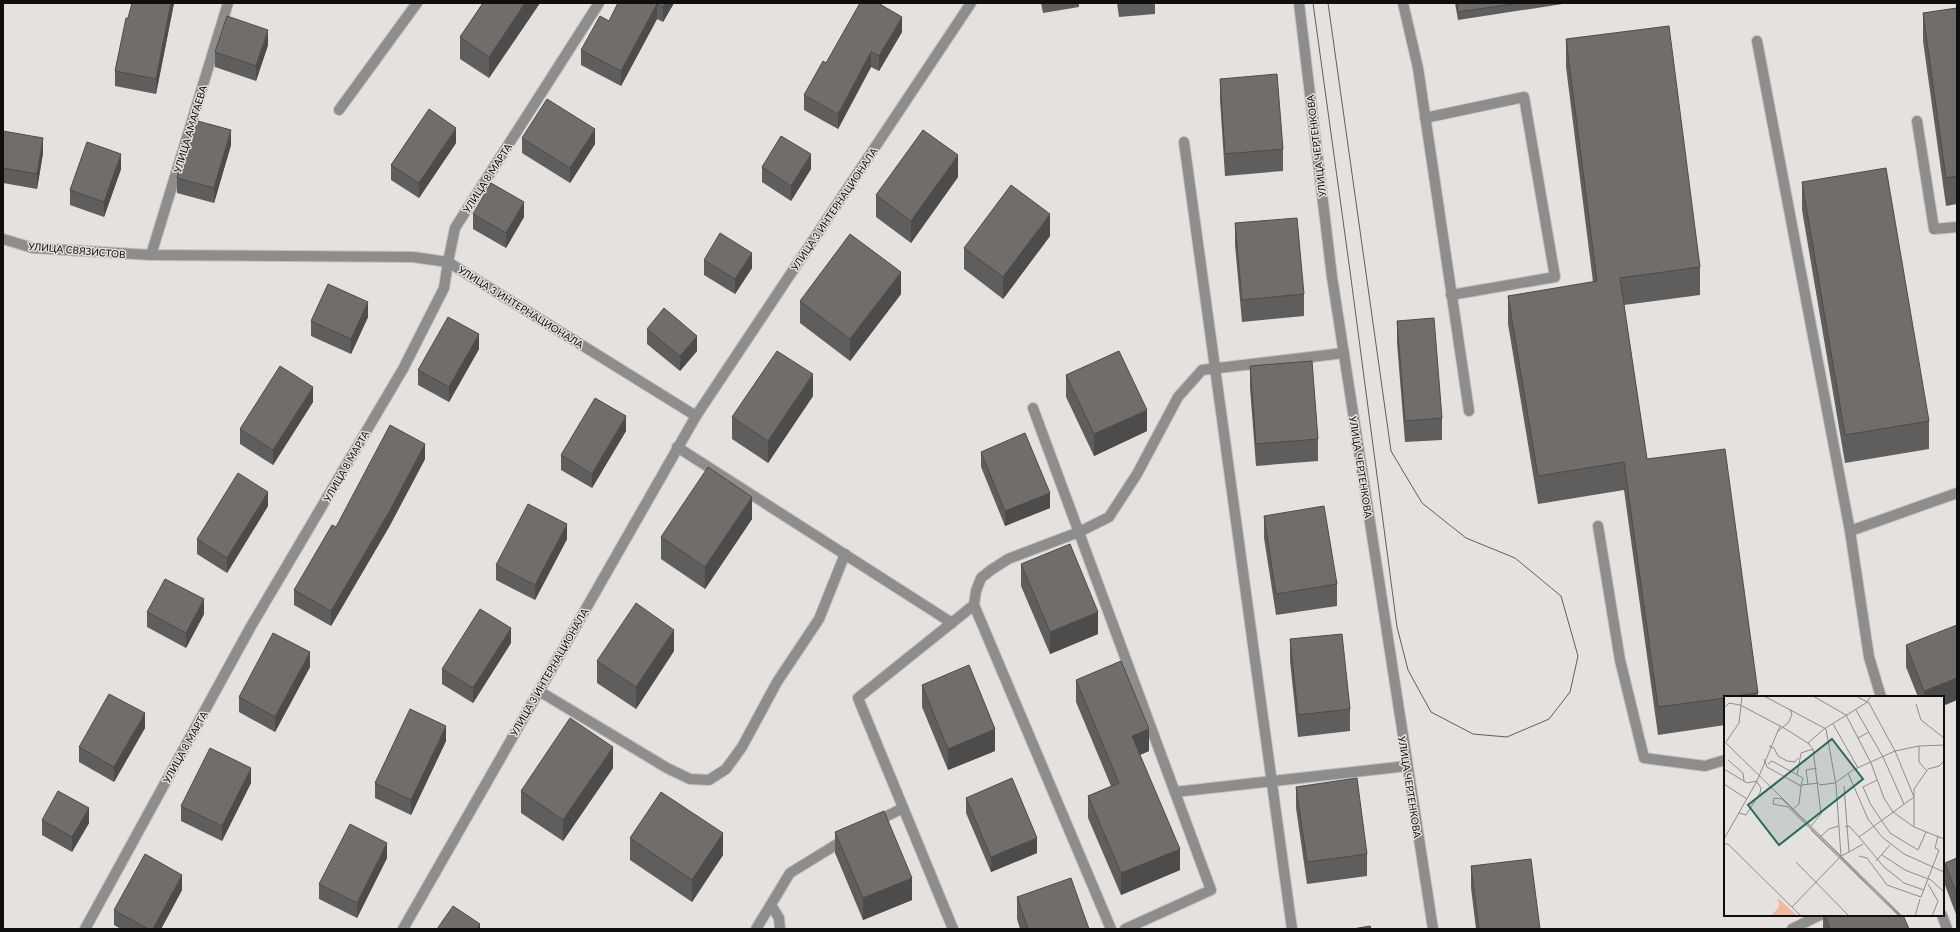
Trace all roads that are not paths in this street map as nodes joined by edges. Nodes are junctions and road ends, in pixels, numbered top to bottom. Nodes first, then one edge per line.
1 (228, 3) edge
2 (417, 3) edge
3 (599, 3) edge
4 (971, 3) edge
5 (1299, 3) edge
6 (1403, 3) edge
7 (1757, 41) dead end
8 (339, 110) dead end
9 (1425, 118) junction
10 (1917, 121) dead end
11 (1184, 142) dead end
12 (1957, 227) edge
13 (3, 239) edge
14 (151, 255) junction
15 (448, 262) junction
16 (1451, 295) junction
17 (1344, 353) junction
18 (1215, 368) junction
19 (1033, 408) dead end
20 (1468, 411) dead end
21 (696, 416) junction
22 (677, 447) junction
23 (1957, 492) edge
24 (1598, 526) dead end
25 (1850, 531) junction
26 (1079, 532) junction
27 (845, 554) junction
28 (974, 605) junction
29 (952, 623) junction
30 (539, 691) junction
31 (1881, 696) edge
32 (1724, 760) edge
33 (1407, 766) junction
34 (1272, 781) junction
35 (1174, 792) junction
36 (903, 808) junction
37 (869, 826) edge
38 (855, 833) edge
39 (1957, 864) edge
40 (1944, 870) edge
41 (770, 906) junction
42 (1818, 916) edge
43 (1942, 916) edge
44 (85, 929) edge
45 (403, 929) edge
46 (756, 929) edge
47 (780, 929) edge
48 (953, 929) edge
49 (1111, 929) edge
50 (1125, 929) edge
51 (1292, 929) edge
52 (1433, 929) edge
53 (1792, 929) edge
54 (1947, 929) edge

1 - 14 street, УЛИЦА АМАГАЕВА
2 - 8 street
3 - 15 street, УЛИЦА 8 МАРТА
4 - 21 street, УЛИЦА 3 ИНТЕРНАЦИОНАЛА
5 - 17 street, УЛИЦА ЧЕРТЕНКОВА
6 - 9 street
7 - 25 street
9 - 16 street
9 - 16 street
10 - 12 street
11 - 18 street
13 - 14 street, УЛИЦА СВЯЗИСТОВ
14 - 15 street, УЛИЦА СВЯЗИСТОВ
15 - 21 street, УЛИЦА 3 ИНТЕРНАЦИОНАЛА
15 - 44 street, УЛИЦА 8 МАРТА
16 - 20 street
17 - 18 street
17 - 33 street, УЛИЦА ЧЕРТЕНКОВА
18 - 26 street
18 - 34 street
19 - 26 street
21 - 22 street, УЛИЦА 3 ИНТЕРНАЦИОНАЛА
22 - 27 street
22 - 30 street, УЛИЦА 3 ИНТЕРНАЦИОНАЛА
23 - 25 street
24 - 32 street
25 - 31 street
26 - 28 street
26 - 35 street
27 - 29 street
27 - 30 street
28 - 29 street
28 - 49 street
29 - 36 street
30 - 45 street, УЛИЦА 3 ИНТЕРНАЦИОНАЛА
33 - 34 street
33 - 52 street, УЛИЦА ЧЕРТЕНКОВА
34 - 35 street
34 - 51 street
35 - 50 street
36 - 37 street
36 - 48 street
38 - 41 street
39 - 40 street
41 - 46 street
41 - 47 street
42 - 53 street
43 - 54 street

